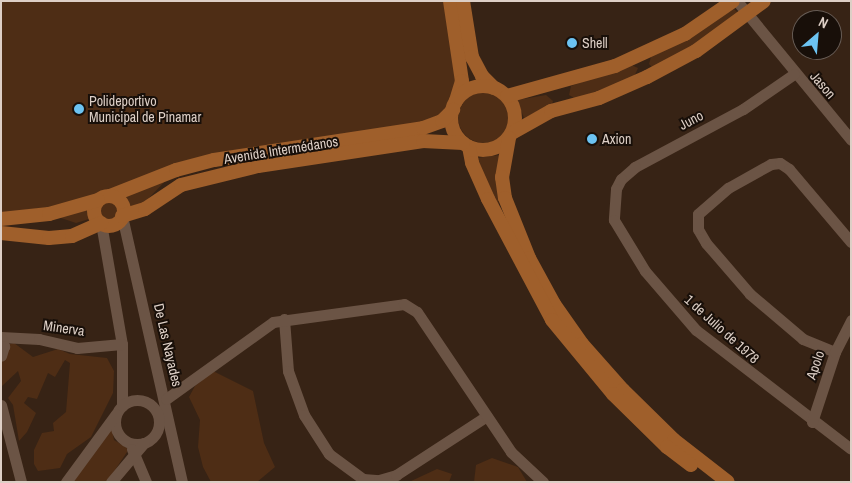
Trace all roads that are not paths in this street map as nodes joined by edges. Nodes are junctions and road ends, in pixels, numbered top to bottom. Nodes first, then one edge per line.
1 (450, 1) edge
2 (462, 1) edge
3 (735, 1) edge
4 (764, 1) edge
5 (748, 15) junction
6 (638, 56) junction
7 (794, 74) junction
8 (647, 77) junction
9 (555, 85) junction
10 (494, 88) junction
11 (507, 96) junction
12 (454, 107) junction
13 (563, 108) junction
14 (510, 136) junction
15 (851, 140) edge
16 (466, 145) junction
17 (104, 198) junction
18 (614, 200) joint
19 (122, 216) junction
20 (1, 219) edge
21 (101, 223) junction
22 (1, 233) edge
23 (851, 242) edge
24 (284, 319) junction
25 (851, 320) edge
26 (1, 338) edge
27 (122, 344) junction
28 (835, 352) junction
29 (1, 356) edge
30 (166, 399) junction
31 (141, 400) junction
32 (1, 405) edge
33 (119, 409) junction
34 (487, 416) junction
35 (160, 421) junction
36 (812, 422) junction
37 (129, 442) junction
38 (144, 443) junction
39 (851, 449) edge
40 (134, 453) junction
41 (21, 482) edge
42 (66, 482) edge
43 (111, 482) edge
44 (146, 482) edge
45 (182, 482) edge
46 (543, 482) edge
47 (713, 482) edge
48 (728, 482) edge

1 - 12 main road
2 - 10 main road
3 - 5 street, Jason
3 - 6 main road
4 - 5 main road
5 - 7 street, Jason
5 - 8 main road
6 - 8 main road
6 - 9 main road
7 - 15 street, Jason
7 - 18 street, Juno
8 - 13 main road
9 - 11 main road
9 - 13 main road
10 - 11 main road
10 - 12 main road
11 - 14 main road
12 - 16 main road
12 - 17 main road, Avenida Intermédanos
13 - 14 main road
14 - 16 main road
14 - 48 main road
16 - 19 main road
16 - 47 main road
17 - 19 main road
17 - 20 main road, Avenida Intermédanos
17 - 21 main road
18 - 36 street, 1 de Julio de 1978
19 - 21 main road
19 - 30 street, De Las Nayades
21 - 22 main road
21 - 27 street
23 - 28 street
24 - 30 street
24 - 34 street
24 - 34 street
25 - 28 street, Apolo
26 - 27 street, Minerva
26 - 29 street
27 - 33 street
28 - 36 street, Apolo
30 - 31 street
30 - 35 street
30 - 45 street, De Las Nayades
31 - 33 street
31 - 35 street
32 - 41 street
33 - 37 street
33 - 42 street
34 - 46 street
35 - 38 street
36 - 39 street, 1 de Julio de 1978
37 - 38 street
37 - 40 street
38 - 40 street
40 - 43 street
40 - 44 street

